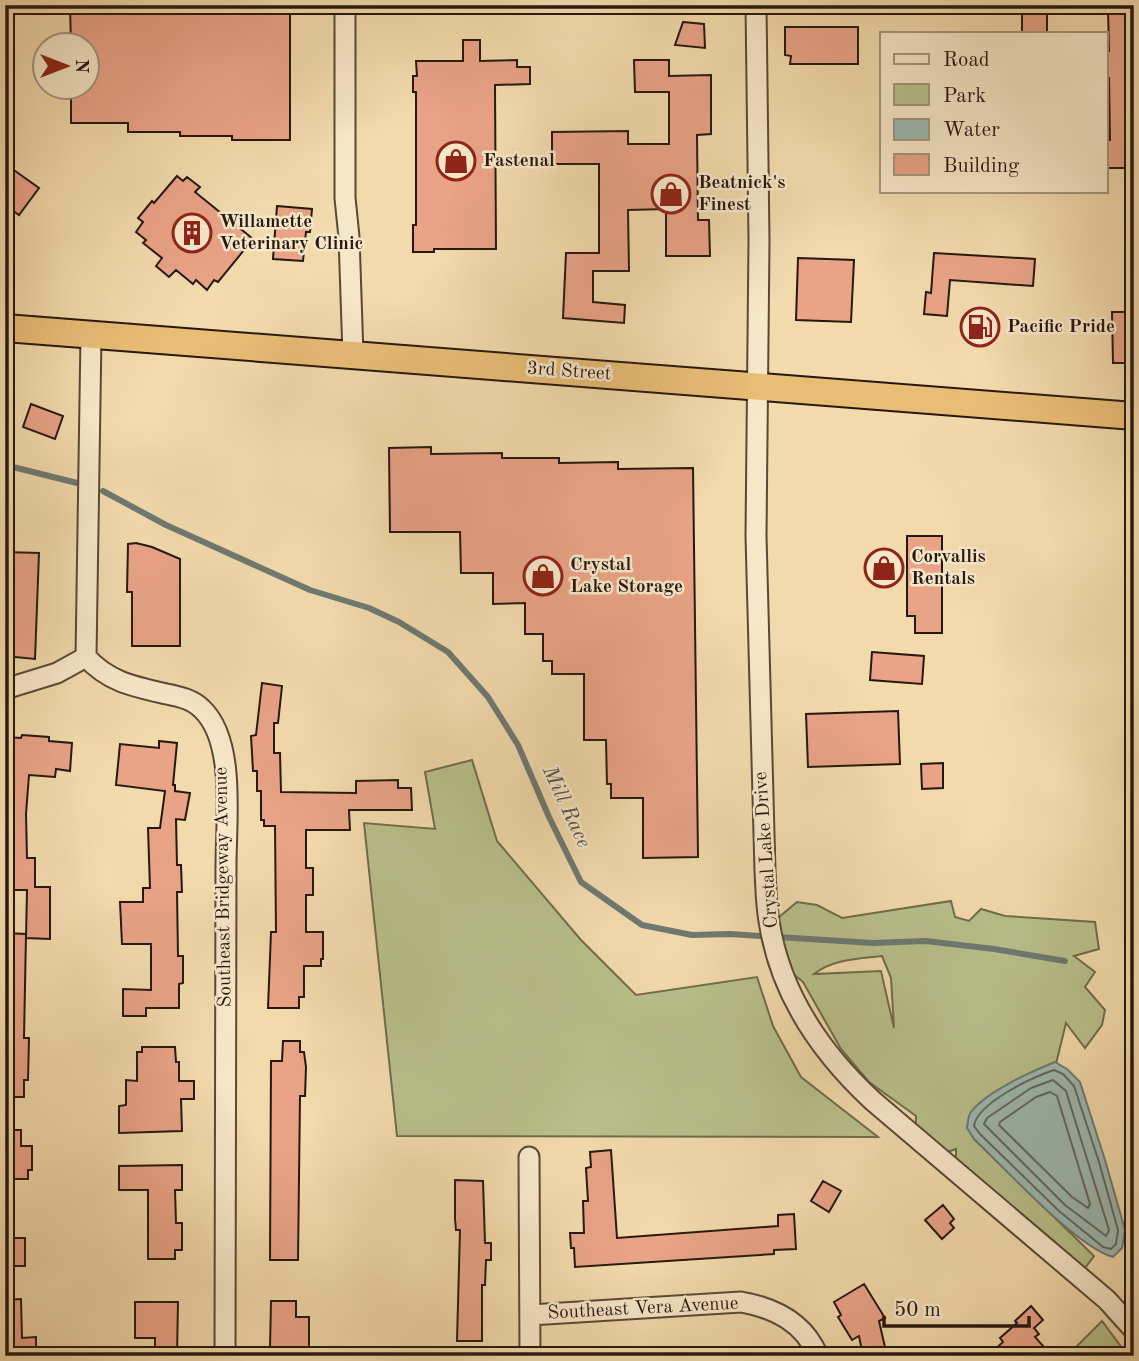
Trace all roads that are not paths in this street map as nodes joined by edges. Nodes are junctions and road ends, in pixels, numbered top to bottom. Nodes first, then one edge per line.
1 (345, 5) edge
2 (756, 5) edge
3 (5, 328) edge
4 (91, 335) junction
5 (353, 355) junction
6 (758, 387) junction
7 (1134, 416) edge
8 (86, 657) junction
9 (5, 689) edge
10 (529, 1157) dead end
11 (530, 1315) junction
12 (1134, 1329) edge
13 (225, 1356) edge
14 (530, 1356) edge
15 (818, 1356) edge

1 - 5 street
2 - 6 street, Crystal Lake Drive
3 - 4 highway, 3rd Street
4 - 5 highway, 3rd Street
4 - 8 street
5 - 6 highway, 3rd Street
6 - 7 highway, 3rd Street
6 - 12 street, Crystal Lake Drive
8 - 9 street
8 - 13 street, Southeast Bridgeway Avenue
10 - 11 street
11 - 14 street
11 - 15 street, Southeast Vera Avenue

